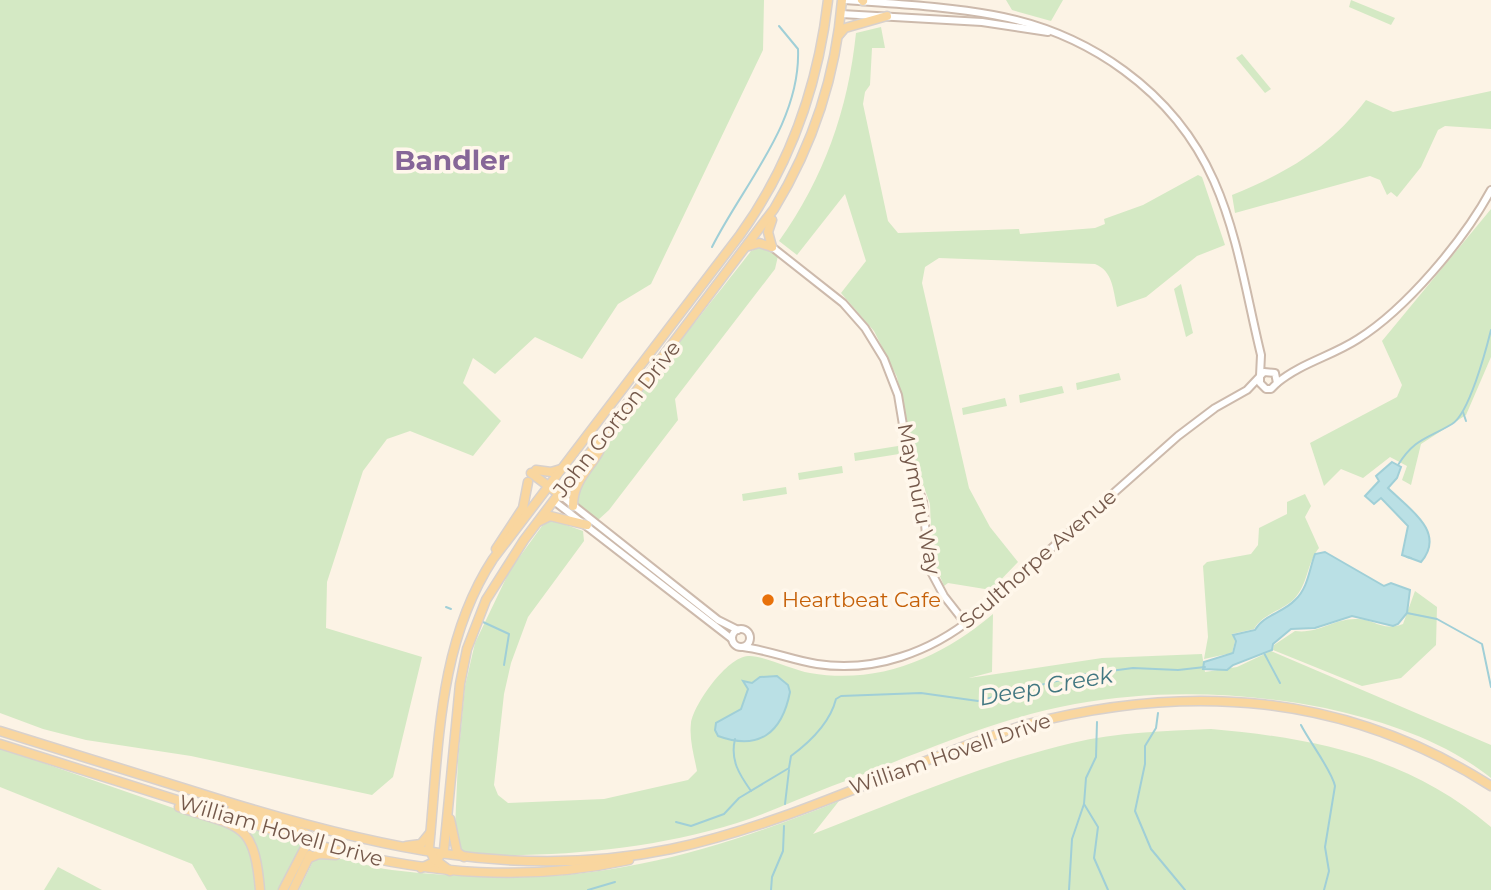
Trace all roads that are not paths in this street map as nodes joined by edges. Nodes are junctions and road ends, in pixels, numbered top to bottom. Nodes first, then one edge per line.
1 (828, 0) edge
2 (843, 0) edge
3 (862, 1) edge
4 (826, 13) junction
5 (841, 14) junction
6 (887, 16) junction
7 (1051, 32) junction
8 (838, 35) junction
9 (1491, 190) edge
10 (772, 214) junction
11 (749, 246) junction
12 (772, 247) junction
13 (1261, 355) junction
14 (1293, 370) junction
15 (1272, 371) junction
16 (1260, 376) junction
17 (1277, 383) junction
18 (1264, 388) junction
19 (1247, 390) junction
20 (604, 433) junction
21 (561, 468) junction
22 (531, 477) junction
23 (545, 489) junction
24 (556, 498) junction
25 (573, 506) junction
26 (537, 524) junction
27 (587, 526) junction
28 (493, 559) junction
29 (965, 624) junction
30 (738, 630) junction
31 (749, 636) junction
32 (732, 639) junction
33 (743, 647) junction
34 (762, 649) junction
35 (0, 731) edge
36 (0, 744) edge
37 (45, 759) junction
38 (1491, 786) edge
39 (198, 793) junction
40 (448, 813) junction
41 (431, 830) junction
42 (326, 832) junction
43 (310, 841) junction
44 (372, 843) junction
45 (652, 853) junction
46 (436, 857) junction
47 (309, 858) junction
48 (469, 859) junction
49 (380, 861) junction
50 (421, 868) junction
51 (450, 871) junction
52 (260, 890) edge
53 (283, 890) edge
54 (293, 890) edge

1 - 4 main road, John Gorton Drive
2 - 3 street
2 - 5 main road, John Gorton Drive
3 - 7 street
4 - 5 main road
4 - 21 main road, John Gorton Drive
5 - 6 street
5 - 8 main road, John Gorton Drive
6 - 7 street
6 - 8 main road
7 - 13 street
8 - 10 main road, John Gorton Drive
9 - 14 street
10 - 11 main road, John Gorton Drive
10 - 12 main road
11 - 12 main road
11 - 20 main road, John Gorton Drive
12 - 29 street, Maymuru Way
13 - 15 street
13 - 16 street
14 - 15 street
14 - 17 street
15 - 16 street
15 - 17 street
16 - 18 street
16 - 19 street, Sculthorpe Avenue
17 - 18 street, Sculthorpe Avenue
18 - 19 street, Sculthorpe Avenue
19 - 29 street, Sculthorpe Avenue
20 - 24 main road, John Gorton Drive
20 - 25 main road
21 - 22 main road
21 - 23 main road, John Gorton Drive
22 - 23 main road
22 - 28 main road
23 - 24 main road
23 - 28 main road, John Gorton Drive
24 - 25 street
24 - 26 main road, John Gorton Drive
24 - 27 street
25 - 30 street
26 - 27 main road
26 - 40 main road, John Gorton Drive
27 - 32 street
28 - 41 main road, John Gorton Drive
29 - 34 street, Sculthorpe Avenue
30 - 31 street
30 - 32 street
31 - 33 street
31 - 34 street, Sculthorpe Avenue
32 - 33 street
33 - 34 street, Sculthorpe Avenue
35 - 39 main road, William Hovell Drive
36 - 37 main road, William Hovell Drive
37 - 43 main road, William Hovell Drive
37 - 52 main road
38 - 45 main road, William Hovell Drive
39 - 42 main road, William Hovell Drive
39 - 43 main road
40 - 46 main road, John Gorton Drive
40 - 48 main road
41 - 44 main road
41 - 46 main road, John Gorton Drive
42 - 43 main road
42 - 44 main road, William Hovell Drive
43 - 47 main road
43 - 49 main road, William Hovell Drive
43 - 53 main road
44 - 46 main road, William Hovell Drive
45 - 48 main road, William Hovell Drive
45 - 51 main road, William Hovell Drive
46 - 48 main road, William Hovell Drive
46 - 50 main road
46 - 51 main road
47 - 49 main road
47 - 54 main road
49 - 50 main road, William Hovell Drive
50 - 51 main road, William Hovell Drive

